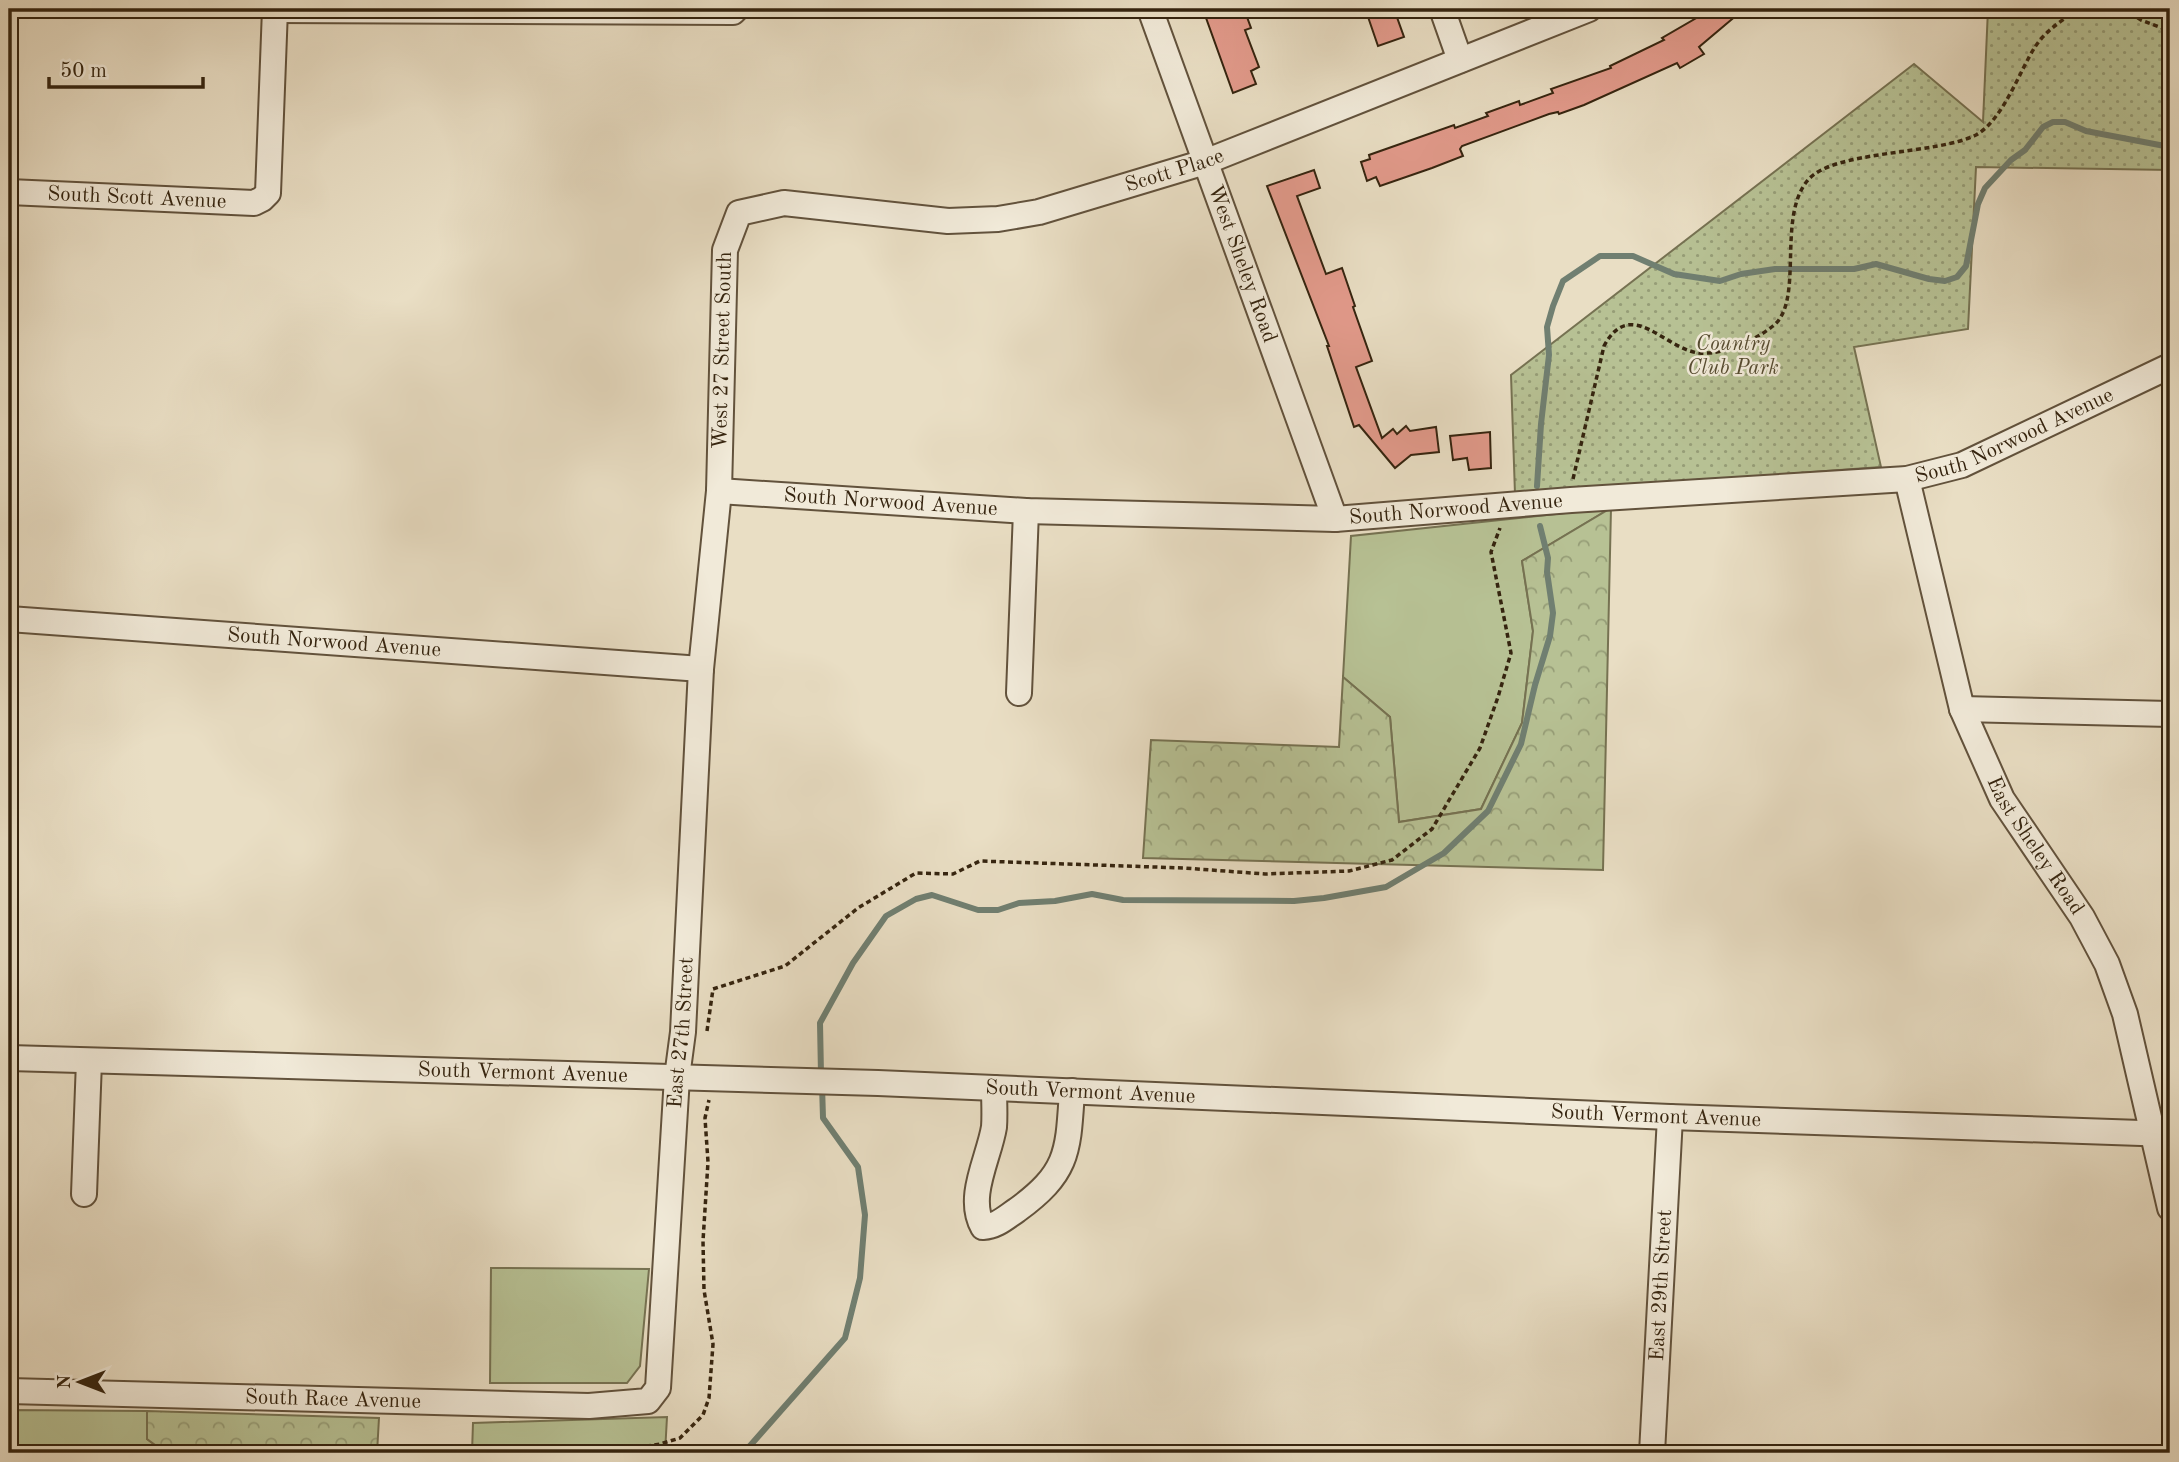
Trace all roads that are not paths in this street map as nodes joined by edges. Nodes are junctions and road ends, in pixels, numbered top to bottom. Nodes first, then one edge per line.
1 (1150, 9) edge
2 (1442, 9) edge
3 (1589, 9) edge
4 (275, 10) edge
5 (734, 10) edge
6 (1460, 60) junction
7 (1205, 162) junction
8 (9, 192) edge
9 (739, 212) joint
10 (2170, 366) edge
11 (1907, 479) junction
12 (719, 491) junction
13 (1026, 511) junction
14 (1335, 519) junction
15 (9, 619) edge
16 (701, 669) junction
17 (1019, 692) dead end
18 (1962, 709) junction
19 (2170, 714) edge
20 (9, 1058) edge
21 (89, 1061) junction
22 (686, 1078) junction
23 (994, 1088) junction
24 (1072, 1091) junction
25 (1670, 1117) junction
26 (2162, 1134) edge
27 (84, 1194) dead end
28 (2170, 1208) edge
29 (9, 1391) edge
30 (652, 1396) joint
31 (1652, 1453) edge

1 - 7 street, West Sheley Road
2 - 6 street
3 - 6 street, Scott Place
4 - 5 street
4 - 8 street, South Scott Avenue
6 - 7 street, Scott Place
7 - 9 street, Scott Place
7 - 14 street, West Sheley Road
9 - 12 street, West 27 Street South
10 - 11 street, South Norwood Avenue
11 - 14 street, South Norwood Avenue
11 - 18 street, East Sheley Road
12 - 13 street, South Norwood Avenue
12 - 16 street, West 27 Street South
13 - 14 street, South Norwood Avenue
13 - 17 street
15 - 16 street, South Norwood Avenue
16 - 22 street, East 27th Street
18 - 19 street
18 - 26 street, East Sheley Road
20 - 21 street, South Vermont Avenue
21 - 22 street, South Vermont Avenue
21 - 27 street
22 - 23 street, South Vermont Avenue
22 - 30 street, East 27th Street
23 - 24 street, South Vermont Avenue
23 - 24 street
24 - 25 street, South Vermont Avenue
25 - 26 street, South Vermont Avenue
25 - 31 street, East 29th Street
26 - 28 street, East Sheley Road
29 - 30 street, South Race Avenue

